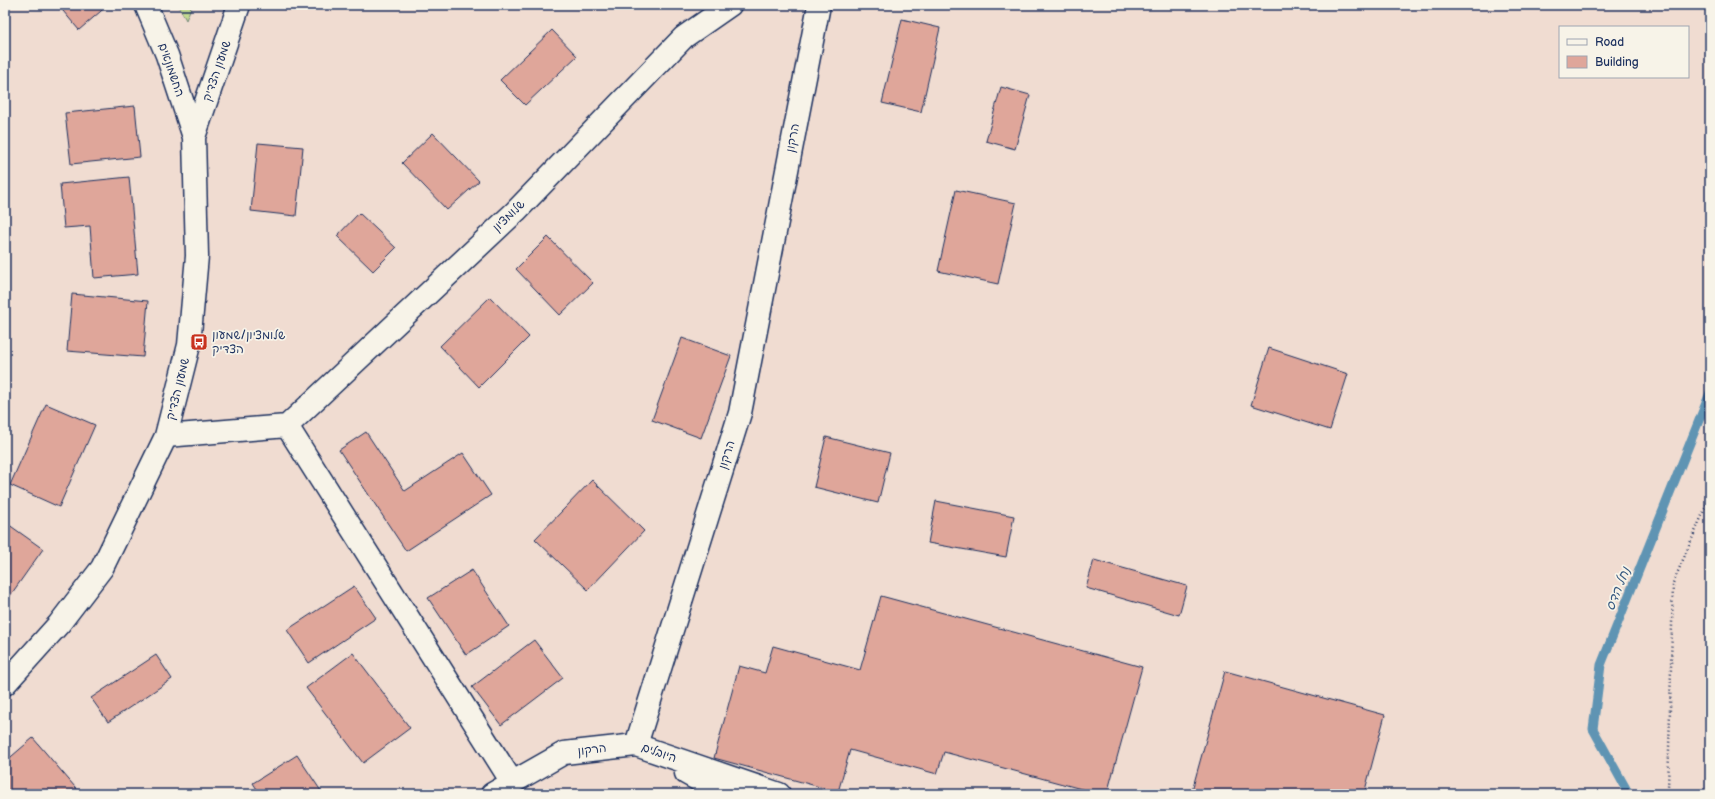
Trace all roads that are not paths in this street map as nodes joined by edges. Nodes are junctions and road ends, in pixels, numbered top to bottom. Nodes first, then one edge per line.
1 (146, 5) edge
2 (239, 5) edge
3 (730, 5) edge
4 (819, 5) edge
5 (194, 137) junction
6 (287, 426) junction
7 (166, 436) junction
8 (5, 684) edge
9 (636, 745) junction
10 (512, 782) junction
11 (492, 794) edge
12 (724, 794) edge
13 (779, 794) edge

1 - 5 street, החשמונאים
2 - 5 street, שמעון הצדיק
3 - 6 street, שלומציון
4 - 9 street, הרקון
5 - 7 street, שמעון הצדיק
6 - 7 street
6 - 10 street
7 - 8 street, שמעון הצדיק
9 - 10 street, הרקון
9 - 12 street, היובלים
9 - 13 street, היובלים
10 - 11 street, הרקון

